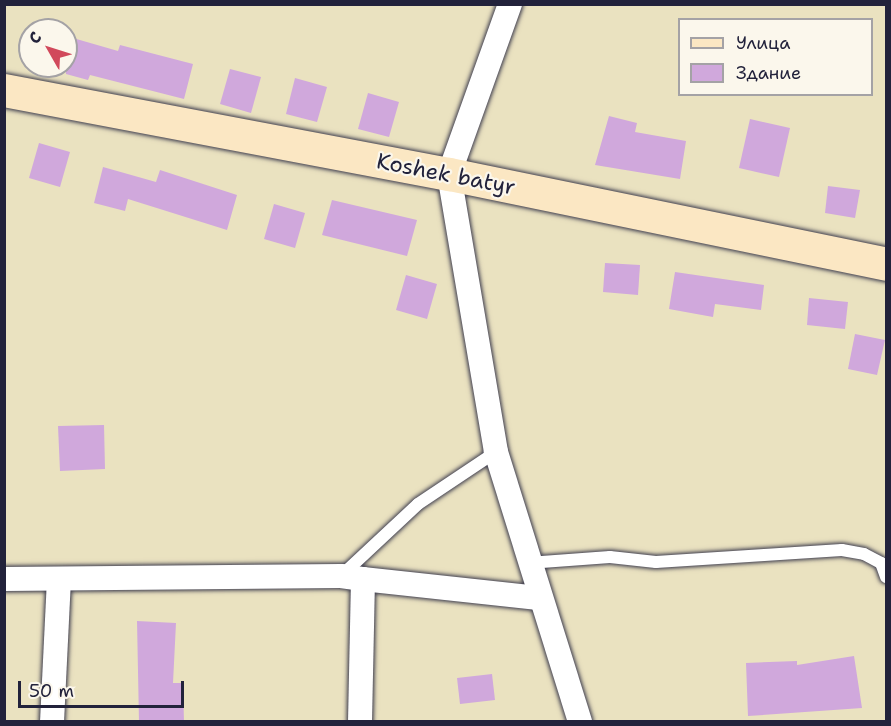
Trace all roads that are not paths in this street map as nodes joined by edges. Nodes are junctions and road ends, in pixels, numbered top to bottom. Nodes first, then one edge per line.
1 (510, 4) edge
2 (4, 90) edge
3 (449, 174) junction
4 (886, 264) edge
5 (496, 452) junction
6 (528, 563) junction
7 (352, 577) junction
8 (886, 577) edge
9 (4, 579) edge
10 (59, 580) junction
11 (538, 598) junction
12 (52, 722) edge
13 (360, 722) edge
14 (580, 722) edge

1 - 3 street
2 - 3 street, Koshek batyr
3 - 4 street, Koshek batyr
3 - 5 street
5 - 6 street
5 - 7 lane
6 - 8 lane
6 - 11 street
7 - 10 street
7 - 11 street
7 - 13 street
9 - 10 street
10 - 12 street
11 - 14 street

